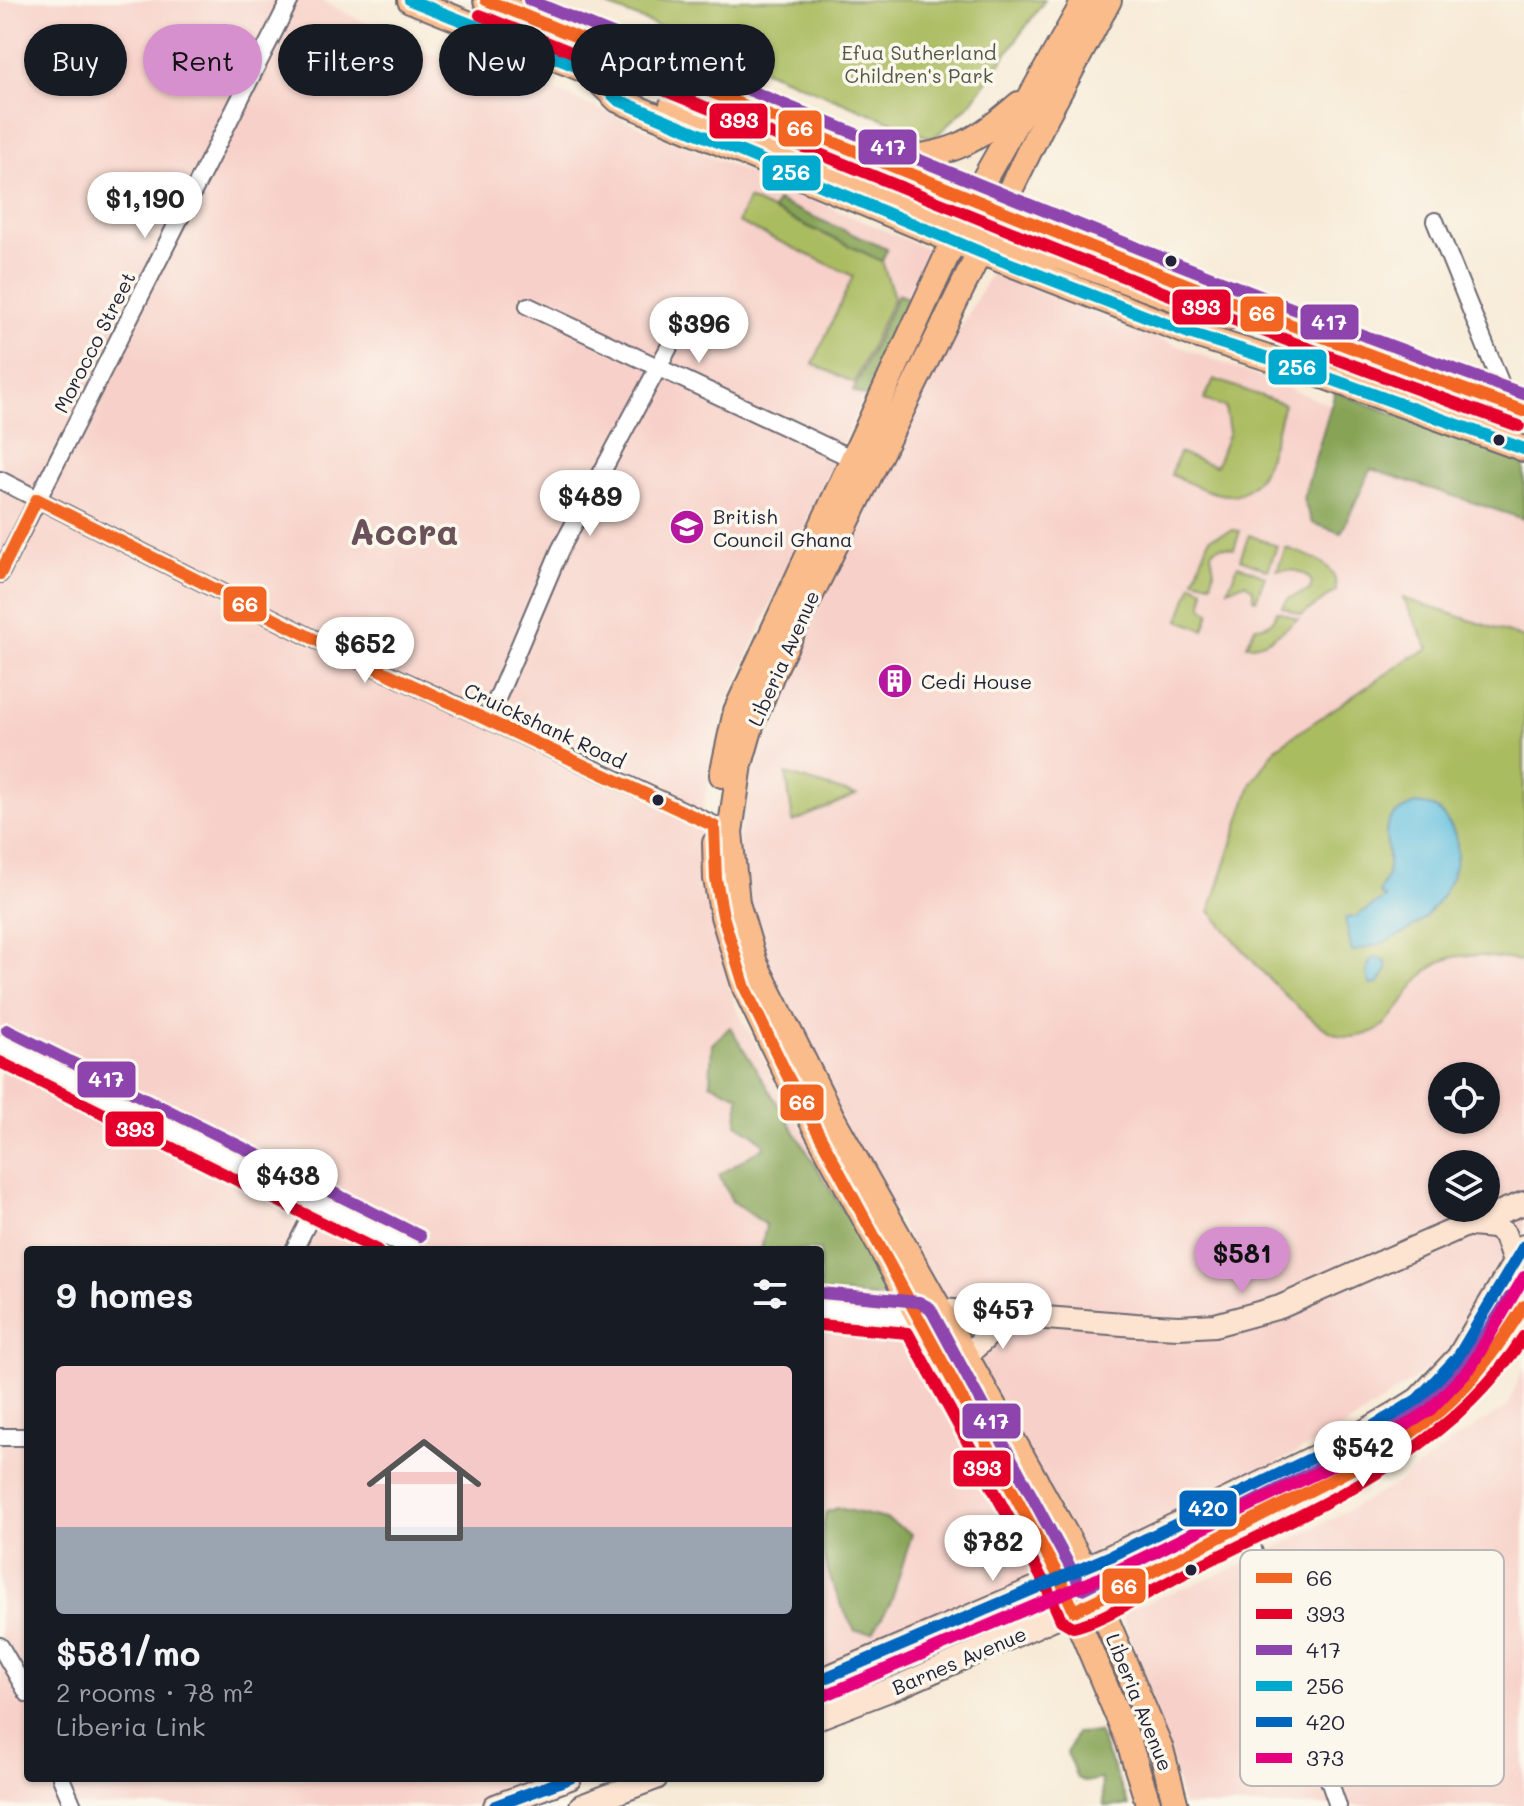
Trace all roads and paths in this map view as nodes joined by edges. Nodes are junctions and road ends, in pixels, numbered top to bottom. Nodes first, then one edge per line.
1 (290, 0) edge
2 (410, 0) edge
3 (486, 0) edge
4 (1085, 0) edge
5 (1109, 0) edge
6 (1033, 92) junction
7 (881, 162) junction
8 (989, 171) junction
9 (974, 197) junction
10 (1008, 197) junction
11 (1435, 221) dead end
12 (954, 240) junction
13 (985, 242) junction
14 (968, 277) junction
15 (528, 306) dead end
16 (1260, 313) junction
17 (687, 334) dead end
18 (658, 368) junction
19 (1502, 387) dead end
20 (1524, 411) edge
21 (1524, 449) edge
22 (853, 459) junction
23 (0, 480) edge
24 (37, 499) junction
25 (0, 574) edge
26 (488, 720) junction
27 (722, 829) junction
28 (0, 1044) edge
29 (318, 1202) junction
30 (1524, 1203) edge
31 (1466, 1225) junction
32 (296, 1246) edge
33 (405, 1246) edge
34 (1519, 1254) edge
35 (1524, 1306) edge
36 (824, 1309) edge
37 (930, 1314) junction
38 (1009, 1315) junction
39 (967, 1355) junction
40 (0, 1437) edge
41 (24, 1437) edge
42 (1245, 1524) junction
43 (1253, 1550) edge
44 (1084, 1567) junction
45 (1060, 1579) junction
46 (1099, 1598) junction
47 (1074, 1611) junction
48 (0, 1646) edge
49 (824, 1678) edge
50 (24, 1687) edge
51 (824, 1715) edge
52 (63, 1782) edge
53 (559, 1782) edge
54 (645, 1782) edge
55 (1331, 1786) edge
56 (73, 1806) edge
57 (495, 1806) edge
58 (581, 1806) edge
59 (1149, 1806) edge
60 (1176, 1806) edge
61 (1338, 1806) edge

1 - 24 street, Morocco Street
2 - 12 main road
3 - 7 main road
4 - 6 main road, Liberia Avenue
5 - 10 main road, Liberia Avenue
6 - 7 main road
6 - 8 main road, Liberia Avenue
7 - 9 main road
8 - 9 main road, Liberia Avenue
8 - 10 main road
9 - 10 main road
9 - 12 main road, Liberia Avenue
10 - 12 main road
10 - 13 main road, Liberia Avenue
10 - 16 main road
11 - 19 street
12 - 13 main road
12 - 14 main road
12 - 22 main road, Liberia Avenue
13 - 14 main road, Liberia Avenue
13 - 16 main road
13 - 21 main road
14 - 27 main road, Liberia Avenue
15 - 18 street
16 - 20 main road
17 - 18 street
18 - 22 street
18 - 26 street
22 - 27 main road, Liberia Avenue
23 - 24 street, Cruickshank Road
24 - 25 street, Morocco Street
24 - 26 street, Cruickshank Road
26 - 27 street, Cruickshank Road
27 - 37 main road, Liberia Avenue
28 - 29 street
29 - 32 street
29 - 33 street
30 - 31 main road
31 - 34 main road
31 - 38 main road
34 - 44 main road, Barnes Avenue
35 - 42 main road, Barnes Avenue
36 - 37 street
37 - 38 main road
37 - 39 main road, Liberia Avenue
37 - 45 main road, Liberia Avenue
38 - 39 main road
39 - 44 main road, Liberia Avenue
40 - 41 street
42 - 43 street
42 - 46 main road, Barnes Avenue
44 - 45 main road, Barnes Avenue
44 - 46 main road, Liberia Avenue
45 - 47 main road, Liberia Avenue
45 - 49 main road, Barnes Avenue
46 - 47 main road, Barnes Avenue
46 - 60 main road, Liberia Avenue
47 - 51 main road, Barnes Avenue
47 - 59 main road, Liberia Avenue
48 - 50 street
52 - 56 street
53 - 57 main road
54 - 58 main road
55 - 61 street

